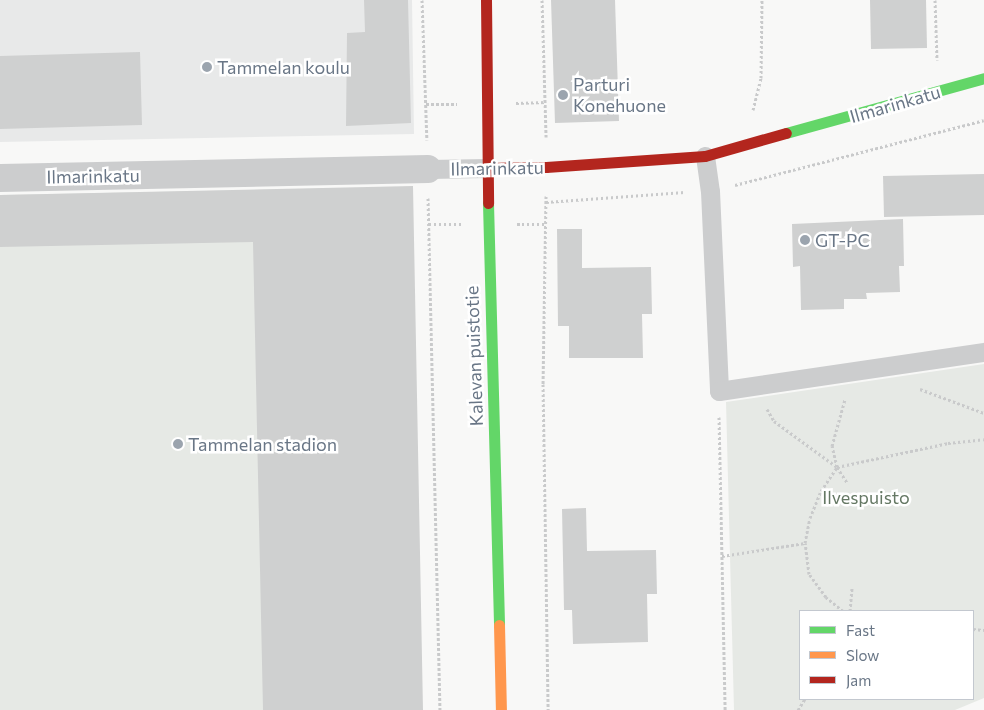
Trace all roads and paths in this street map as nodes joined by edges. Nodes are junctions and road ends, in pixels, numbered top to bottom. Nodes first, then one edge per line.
1 (422, 0) edge
2 (486, 0) edge
3 (542, 0) edge
4 (762, 0) edge
5 (935, 0) edge
6 (937, 61) dead end
7 (984, 78) edge
8 (753, 110) dead end
9 (706, 156) junction
10 (546, 167) junction
11 (488, 168) junction
12 (428, 169) junction
13 (0, 178) edge
14 (429, 224) dead end
15 (984, 352) edge
16 (858, 371) junction
17 (753, 387) junction
18 (916, 387) dead end
19 (718, 391) junction
20 (984, 413) edge
21 (984, 439) edge
22 (836, 467) junction
23 (848, 484) dead end
24 (806, 544) junction
25 (722, 556) junction
26 (852, 588) dead end
27 (843, 610) edge
28 (850, 610) edge
29 (440, 710) edge
30 (501, 710) edge
31 (548, 710) edge
32 (725, 710) edge

1 - 12 path
2 - 11 main road, Kalevan puistotie
3 - 10 path
4 - 8 path
5 - 6 path
7 - 9 main road, Ilmarinkatu
9 - 10 main road, Ilmarinkatu
9 - 19 lane
10 - 11 main road, Ilmarinkatu
10 - 31 path
11 - 12 lane, Ilmarinkatu
11 - 30 main road, Kalevan puistotie
12 - 13 street, Ilmarinkatu
14 - 29 path
15 - 16 lane
16 - 17 lane
16 - 22 path
17 - 19 lane
17 - 22 path
18 - 20 path
19 - 25 path
21 - 22 path
22 - 23 path
22 - 24 path
24 - 25 path
24 - 27 path
25 - 32 path
26 - 28 path

